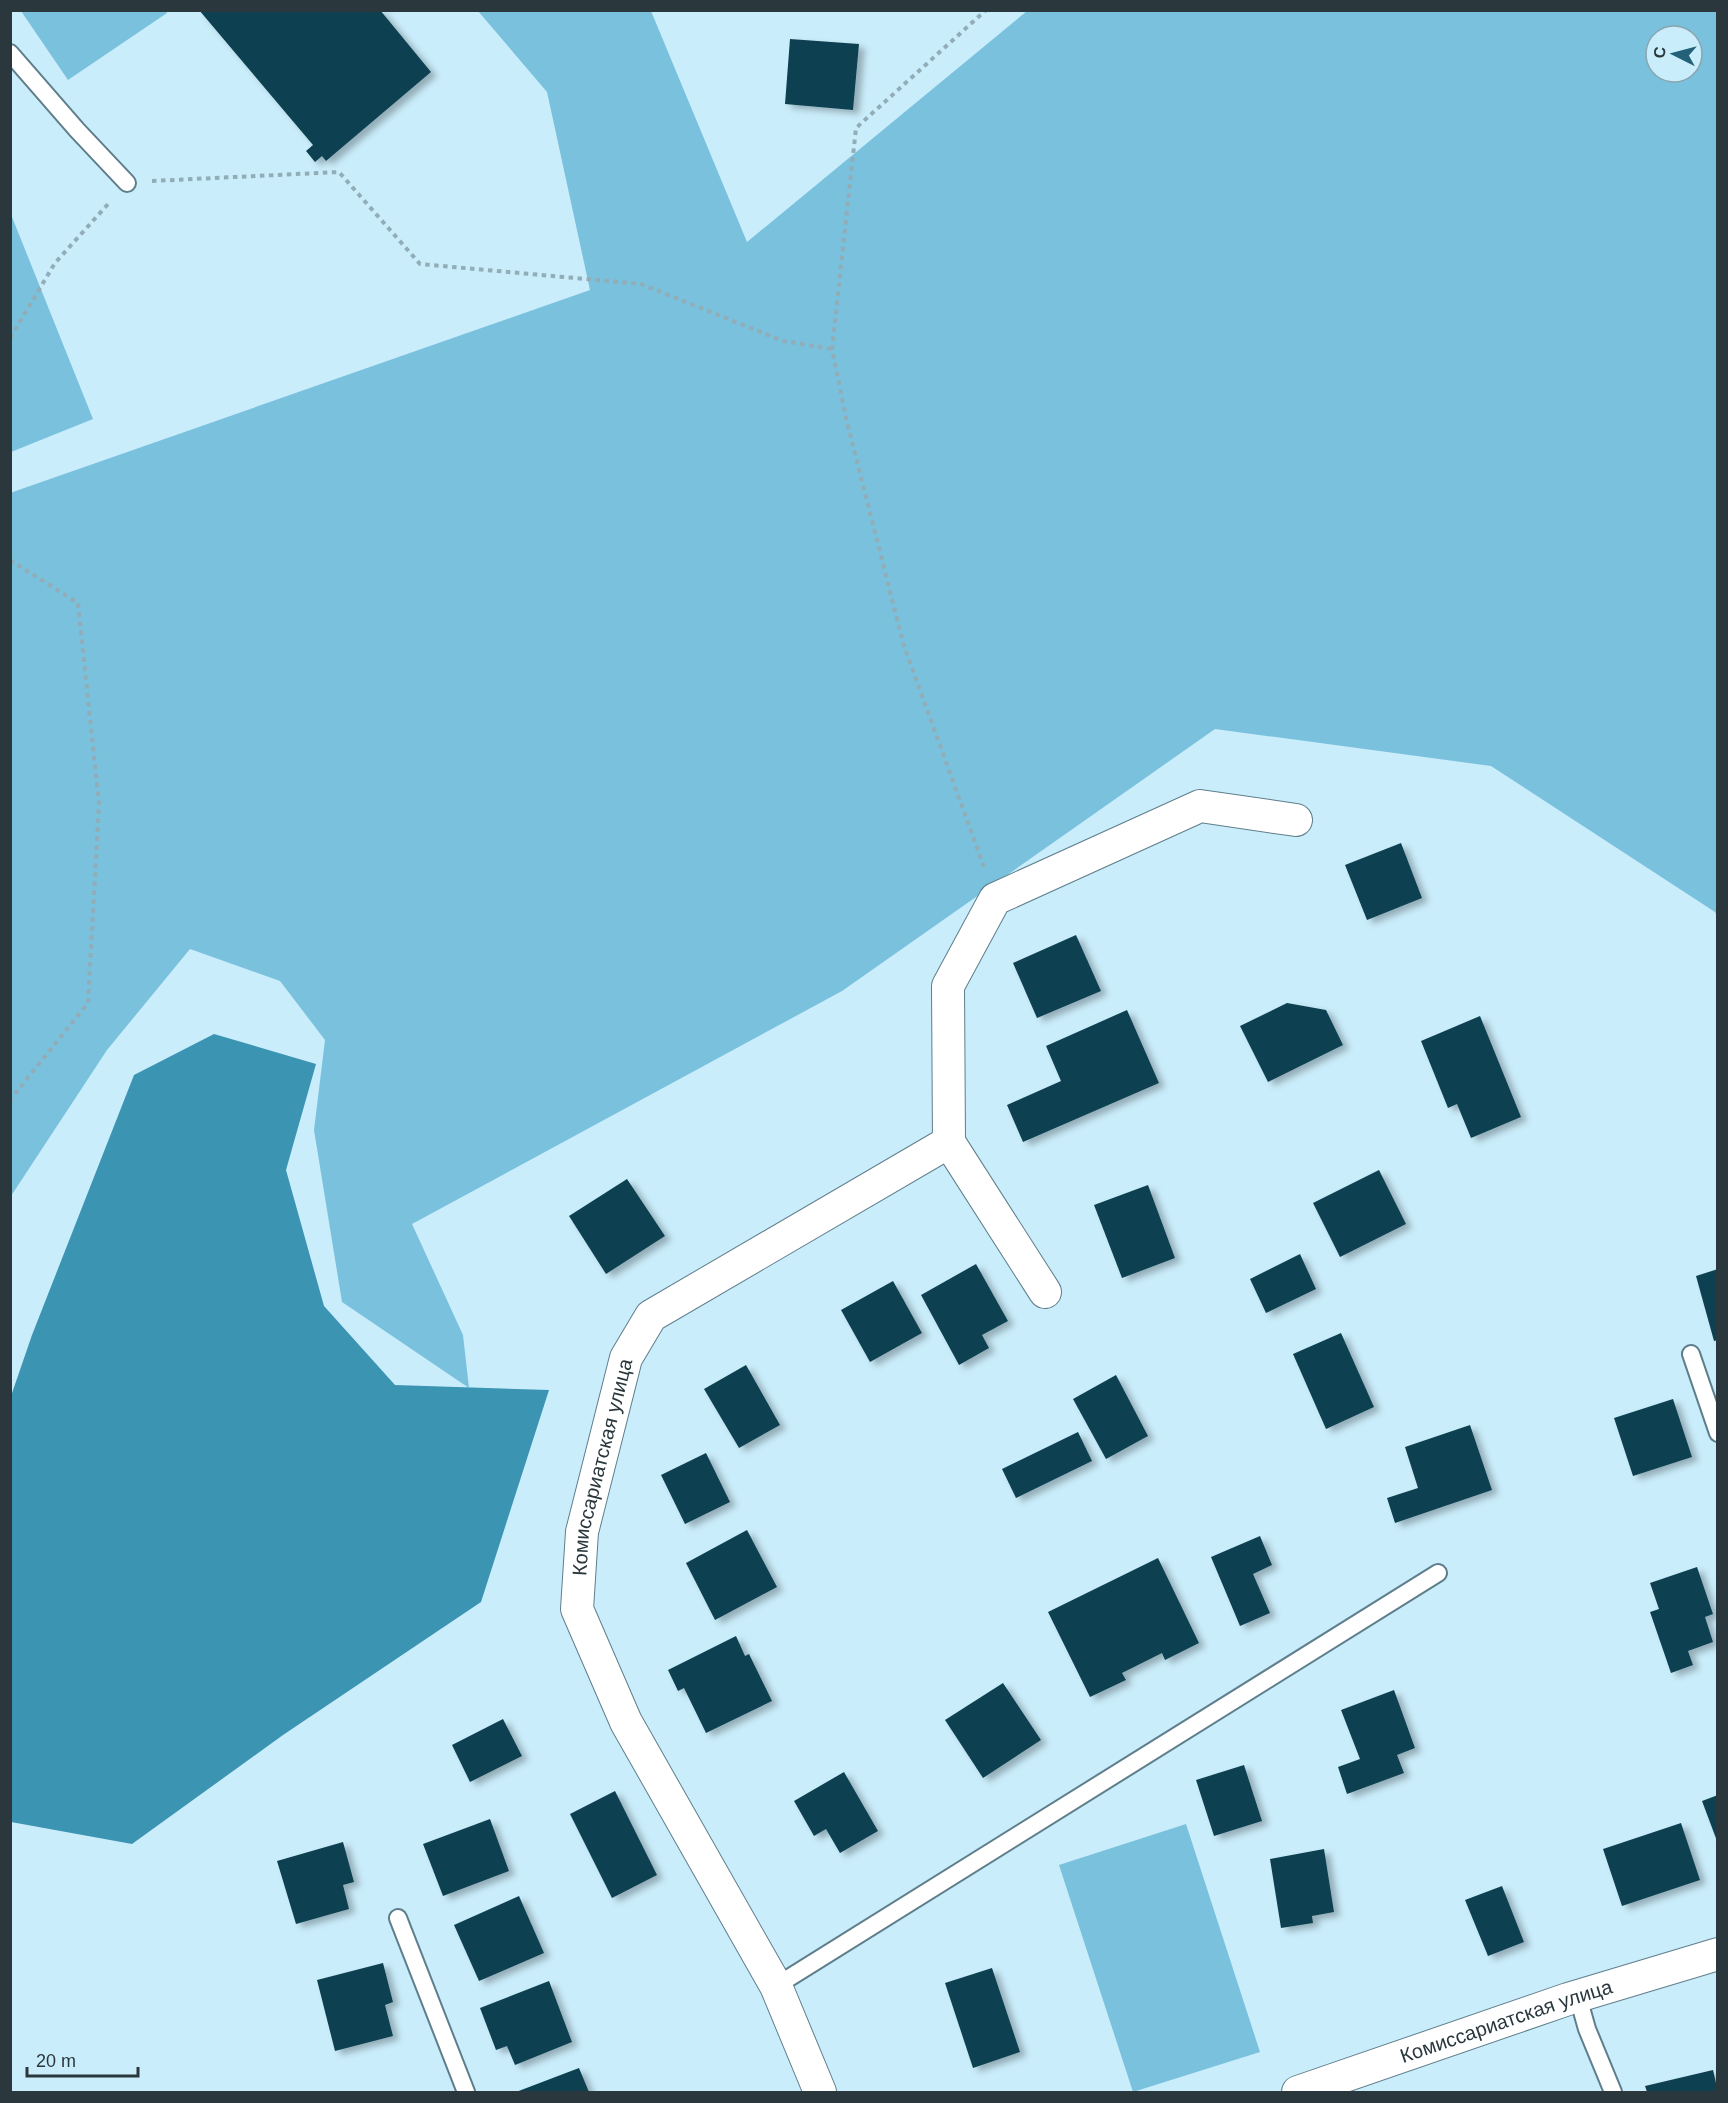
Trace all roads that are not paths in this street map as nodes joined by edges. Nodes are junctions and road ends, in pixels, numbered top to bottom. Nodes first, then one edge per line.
1 (10, 53) edge
2 (127, 183) road end
3 (1296, 820) dead end
4 (949, 1142) junction
5 (1045, 1292) dead end
6 (1691, 1354) dead end
7 (1718, 1433) edge
8 (1438, 1573) dead end
9 (398, 1918) dead end
10 (1718, 1954) edge
11 (776, 1986) junction
12 (1578, 1997) junction
13 (1308, 2091) edge
14 (466, 2092) edge
15 (820, 2092) edge
16 (1613, 2092) edge

1 - 2 lane
3 - 4 street
4 - 5 street
4 - 11 street, Комиссариатская улица
6 - 7 lane
8 - 11 lane
9 - 14 lane
10 - 12 street, Комиссариатская улица
11 - 15 street, Комиссариатская улица
12 - 13 street, Комиссариатская улица
12 - 16 lane

